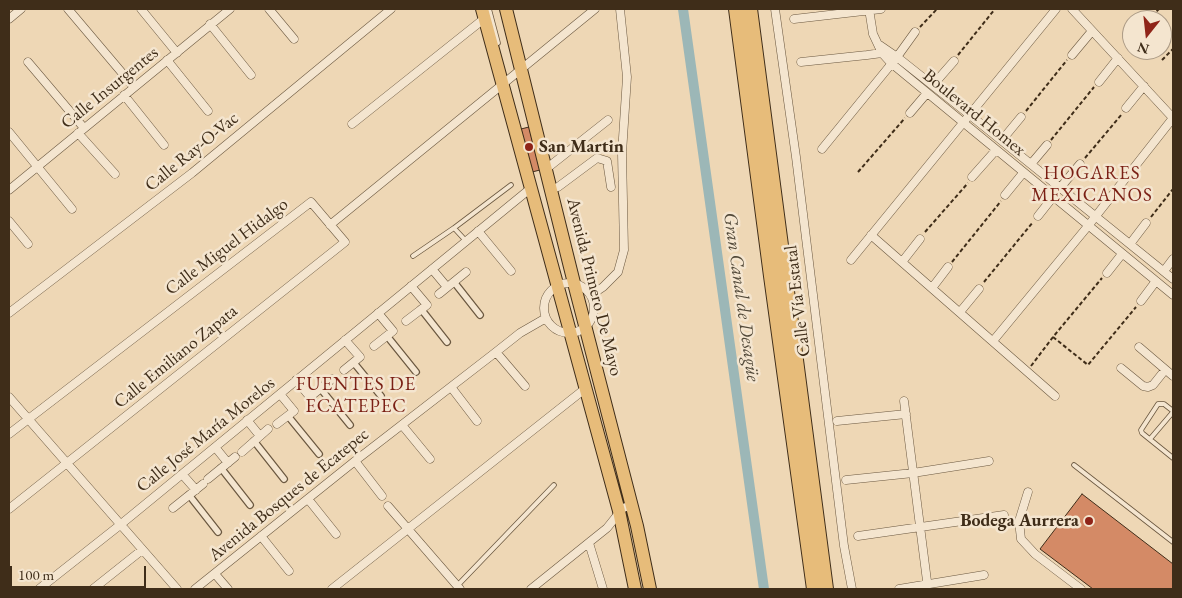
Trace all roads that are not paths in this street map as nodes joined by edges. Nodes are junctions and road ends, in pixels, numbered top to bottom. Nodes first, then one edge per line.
1 (21, 9) edge
2 (68, 9) edge
3 (141, 9) edge
4 (216, 9) edge
5 (230, 9) edge
6 (269, 9) edge
7 (391, 9) edge
8 (506, 9) edge
9 (596, 9) edge
10 (620, 9) edge
11 (736, 9) edge
12 (750, 9) edge
13 (776, 9) edge
14 (881, 9) edge
15 (1056, 9) edge
16 (1072, 9) edge
17 (869, 10) edge
18 (485, 12) edge
19 (222, 16) junction
20 (9, 19) edge
21 (794, 19) dead end
22 (210, 24) junction
23 (1092, 31) junction
24 (915, 32) road end
25 (294, 39) dead end
26 (498, 44) dead end
27 (884, 51) junction
28 (177, 52) junction
29 (1072, 55) road end
30 (1118, 58) junction
31 (168, 60) junction
32 (894, 60) junction
33 (954, 61) road end
34 (28, 62) dead end
35 (502, 62) dead end
36 (801, 62) dead end
37 (517, 72) junction
38 (251, 75) dead end
39 (504, 81) junction
40 (1098, 82) road end
41 (933, 85) junction
42 (1144, 86) junction
43 (134, 87) junction
44 (520, 90) dead end
45 (927, 93) junction
46 (124, 95) junction
47 (1126, 108) road end
48 (208, 111) dead end
49 (910, 113) road end
50 (970, 115) junction
51 (1021, 117) road end
52 (1173, 118) edge
53 (608, 120) dead end
54 (963, 123) junction
55 (352, 124) dead end
56 (81, 130) junction
57 (9, 132) edge
58 (1002, 140) junction
59 (1047, 145) road end
60 (164, 146) dead end
61 (822, 148) dead end
62 (996, 150) junction
63 (1032, 164) junction
64 (1080, 164) road end
65 (37, 167) junction
66 (546, 169) junction
67 (1024, 173) junction
68 (115, 174) dead end
69 (972, 177) road end
70 (511, 186) dead end
71 (611, 187) dead end
72 (531, 188) junction
73 (1060, 188) junction
74 (551, 189) junction
75 (9, 190) edge
76 (1005, 195) road end
77 (1053, 197) junction
78 (72, 209) dead end
79 (1038, 216) road end
80 (1095, 216) junction
81 (9, 221) edge
82 (1146, 223) road end
83 (330, 225) junction
84 (1088, 226) junction
85 (454, 228) junction
86 (478, 231) junction
87 (871, 235) junction
88 (920, 239) road end
89 (466, 241) junction
90 (28, 244) dead end
91 (1130, 244) junction
92 (1122, 254) junction
93 (413, 256) dead end
94 (1173, 259) edge
95 (851, 260) dead end
96 (902, 262) junction
97 (948, 267) road end
98 (432, 269) junction
99 (511, 271) dead end
100 (1164, 271) junction
101 (466, 272) dead end
102 (1107, 273) road end
103 (1173, 279) edge
104 (1156, 281) junction
105 (566, 284) junction
106 (451, 285) junction
107 (411, 286) junction
108 (932, 288) junction
109 (979, 289) road end
110 (439, 294) dead end
111 (591, 295) junction
112 (1173, 295) edge
113 (1141, 301) road end
114 (421, 309) junction
115 (960, 312) junction
116 (9, 313) edge
117 (378, 313) junction
118 (480, 315) dead end
119 (546, 318) junction
120 (406, 321) dead end
121 (578, 331) junction
122 (387, 336) junction
123 (345, 340) junction
124 (993, 341) junction
125 (447, 342) dead end
126 (374, 346) dead end
127 (1139, 347) dead end
128 (496, 352) junction
129 (354, 362) junction
130 (1121, 368) dead end
131 (344, 370) dead end
132 (1165, 370) junction
133 (416, 372) dead end
134 (1173, 376) edge
135 (332, 379) dead end
136 (296, 380) junction
137 (524, 386) dead end
138 (451, 387) junction
139 (320, 388) junction
140 (586, 388) junction
141 (280, 394) junction
142 (381, 396) dead end
143 (1055, 396) dead end
144 (9, 397) edge
145 (904, 401) dead end
146 (1173, 412) edge
147 (906, 414) junction
148 (288, 416) junction
149 (27, 419) junction
150 (248, 420) junction
151 (837, 421) dead end
152 (477, 422) dead end
153 (277, 424) dead end
154 (350, 424) dead end
155 (402, 425) junction
156 (268, 429) dead end
157 (9, 434) edge
158 (257, 439) junction
159 (1150, 439) junction
160 (215, 447) junction
161 (319, 454) dead end
162 (1173, 458) edge
163 (430, 460) dead end
164 (355, 461) junction
165 (989, 461) dead end
166 (67, 464) junction
167 (1074, 465) dead end
168 (225, 466) junction
169 (913, 473) junction
170 (182, 474) junction
171 (284, 478) dead end
172 (846, 480) dead end
173 (554, 485) dead end
174 (622, 488) dead end
175 (196, 490) junction
176 (1028, 492) dead end
177 (188, 495) junction
178 (382, 496) dead end
179 (308, 499) junction
180 (250, 505) dead end
181 (388, 506) dead end
182 (625, 507) junction
183 (173, 508) dead end
184 (9, 509) edge
185 (1004, 515) dead end
186 (120, 525) junction
187 (629, 527) junction
188 (608, 528) junction
189 (920, 528) junction
190 (408, 530) junction
191 (218, 532) dead end
192 (336, 534) dead end
193 (261, 536) junction
194 (858, 536) dead end
195 (1173, 542) edge
196 (589, 543) junction
197 (142, 550) junction
198 (639, 562) dead end
199 (289, 571) dead end
200 (215, 574) junction
201 (984, 575) dead end
202 (636, 586) edge
203 (947, 586) edge
204 (925, 587) edge
205 (458, 588) edge
206 (39, 589) edge
207 (93, 589) edge
208 (177, 589) edge
209 (195, 589) edge
210 (228, 589) edge
211 (332, 589) edge
212 (531, 589) edge
213 (603, 589) edge
214 (645, 589) edge
215 (650, 589) edge
216 (814, 589) edge
217 (826, 589) edge
218 (852, 589) edge
219 (899, 589) edge
220 (1081, 589) edge

1 - 20 street
2 - 43 street
3 - 28 street
4 - 19 street
5 - 19 street, Calle Insurgentes
6 - 25 street
7 - 116 street, Calle Ray-O-Vac
8 - 37 highway, Avenida Primero De Mayo
9 - 37 street
10 - 111 street, Avenida Primero De Mayo
11 - 216 highway
12 - 217 highway
13 - 218 street, Calle Vía Estatal
14 - 17 street
15 - 50 street
16 - 23 street
17 - 21 street
17 - 27 street, Boulevard Homex
18 - 26 lane
18 - 39 highway, Avenida Primero De Mayo
18 - 55 street
19 - 22 street, Calle Insurgentes
22 - 28 street, Calle Insurgentes
22 - 38 street
23 - 29 street
23 - 30 street
24 - 32 street
27 - 32 street, Boulevard Homex
27 - 36 street
28 - 31 street, Calle Insurgentes
30 - 40 street
30 - 42 street
31 - 43 street, Calle Insurgentes
31 - 48 street
32 - 41 street, Boulevard Homex
32 - 45 street, Boulevard Homex
32 - 61 street
33 - 41 street
34 - 56 street
35 - 39 lane
37 - 39 street
37 - 66 highway, Avenida Primero De Mayo
39 - 72 highway, Avenida Primero De Mayo
39 - 83 street
39 - 105 lane
41 - 50 street, Boulevard Homex
42 - 47 street
42 - 52 street
43 - 46 street, Calle Insurgentes
44 - 105 lane
45 - 49 street
45 - 54 street, Boulevard Homex
46 - 56 street, Calle Insurgentes
46 - 60 street
50 - 54 street
50 - 58 street, Boulevard Homex
51 - 58 street
52 - 80 street
53 - 66 street
54 - 62 street, Boulevard Homex
54 - 87 street
56 - 65 street, Calle Insurgentes
56 - 68 street
57 - 65 street
58 - 63 street, Boulevard Homex
59 - 63 street
62 - 67 street, Boulevard Homex
62 - 69 street
63 - 73 street, Boulevard Homex
64 - 73 street
65 - 75 street, Calle Insurgentes
65 - 78 street
66 - 74 highway, Avenida Primero De Mayo
67 - 76 street
67 - 77 street, Boulevard Homex
70 - 85 lane
71 - 74 street
72 - 86 street, Calle José María Morelos
72 - 105 highway, Avenida Primero De Mayo
73 - 80 street, Boulevard Homex
74 - 105 highway, Avenida Primero De Mayo
77 - 79 street
77 - 84 street, Boulevard Homex
80 - 84 street
80 - 91 street, Boulevard Homex
81 - 90 street
82 - 91 street
83 - 149 street, Calle Miguel Hidalgo
83 - 166 street, Calle Emiliano Zapata
84 - 92 street, Boulevard Homex
84 - 124 street
85 - 89 lane
85 - 93 lane
86 - 89 street, Calle José María Morelos
86 - 99 street
87 - 95 street
87 - 96 street
88 - 96 street
89 - 98 street, Calle José María Morelos
91 - 100 street, Boulevard Homex
92 - 102 street
92 - 104 street, Boulevard Homex
94 - 100 street
96 - 108 street
97 - 108 street
98 - 106 street
98 - 107 street, Calle José María Morelos
100 - 103 street, Boulevard Homex
101 - 106 street
104 - 112 street, Boulevard Homex
104 - 113 street
105 - 111 street
105 - 119 street
105 - 121 highway, Avenida Primero De Mayo
105 - 121 highway, Avenida Primero De Mayo
106 - 110 street
106 - 118 street
107 - 114 street
107 - 117 street, Calle José María Morelos
108 - 115 street
109 - 115 street
111 - 121 street
114 - 120 street
114 - 125 street
115 - 124 street
117 - 122 street
117 - 123 street, Calle José María Morelos
119 - 121 street
119 - 128 street, Avenida Bosques de Ecatepec
121 - 140 highway, Avenida Primero De Mayo
121 - 174 lane
121 - 182 highway, Avenida Primero De Mayo
122 - 126 street
122 - 133 street
123 - 129 street
123 - 136 street, Calle José María Morelos
124 - 143 street
127 - 132 street
128 - 137 street
128 - 138 street, Avenida Bosques de Ecatepec
129 - 131 street
129 - 142 street
130 - 132 street
132 - 134 street
135 - 139 street
136 - 139 street
136 - 141 street, Calle José María Morelos
138 - 152 street
138 - 155 street, Avenida Bosques de Ecatepec
139 - 154 street
140 - 182 highway, Avenida Primero De Mayo
140 - 190 street
141 - 148 street
141 - 150 street, Calle José María Morelos
144 - 149 street
145 - 147 street
146 - 159 lane
146 - 159 lane
147 - 151 street
147 - 169 street
148 - 153 street
148 - 161 street
149 - 157 street, Calle Miguel Hidalgo
149 - 166 street
150 - 158 street
150 - 160 street, Calle José María Morelos
155 - 163 street
155 - 164 street, Avenida Bosques de Ecatepec
156 - 158 street
158 - 168 street
158 - 171 street
159 - 162 lane
160 - 168 street
160 - 170 street, Calle José María Morelos
164 - 178 street
164 - 179 street, Avenida Bosques de Ecatepec
165 - 169 street
166 - 184 street, Calle Emiliano Zapata
166 - 186 street
167 - 195 lane
168 - 175 street
168 - 180 street
169 - 172 street
169 - 189 street
170 - 175 street
170 - 186 street, Calle José María Morelos
173 - 205 lane
175 - 177 street
176 - 220 street
177 - 183 street
177 - 191 street
179 - 192 street
179 - 193 street, Avenida Bosques de Ecatepec
181 - 190 street
182 - 187 highway, Avenida Primero De Mayo
182 - 188 street
185 - 189 street
186 - 197 street
186 - 206 street, Calle José María Morelos
187 - 188 street
187 - 202 highway, Avenida Primero De Mayo
187 - 215 highway, Avenida Primero De Mayo
188 - 196 street
189 - 194 street
189 - 204 street
190 - 205 street
190 - 211 street
193 - 199 street
193 - 200 street, Avenida Bosques de Ecatepec
196 - 212 street
196 - 213 street
197 - 207 street
197 - 208 street
198 - 214 lane
200 - 209 street, Avenida Bosques de Ecatepec
200 - 210 street
201 - 203 street
203 - 204 street
204 - 219 street

